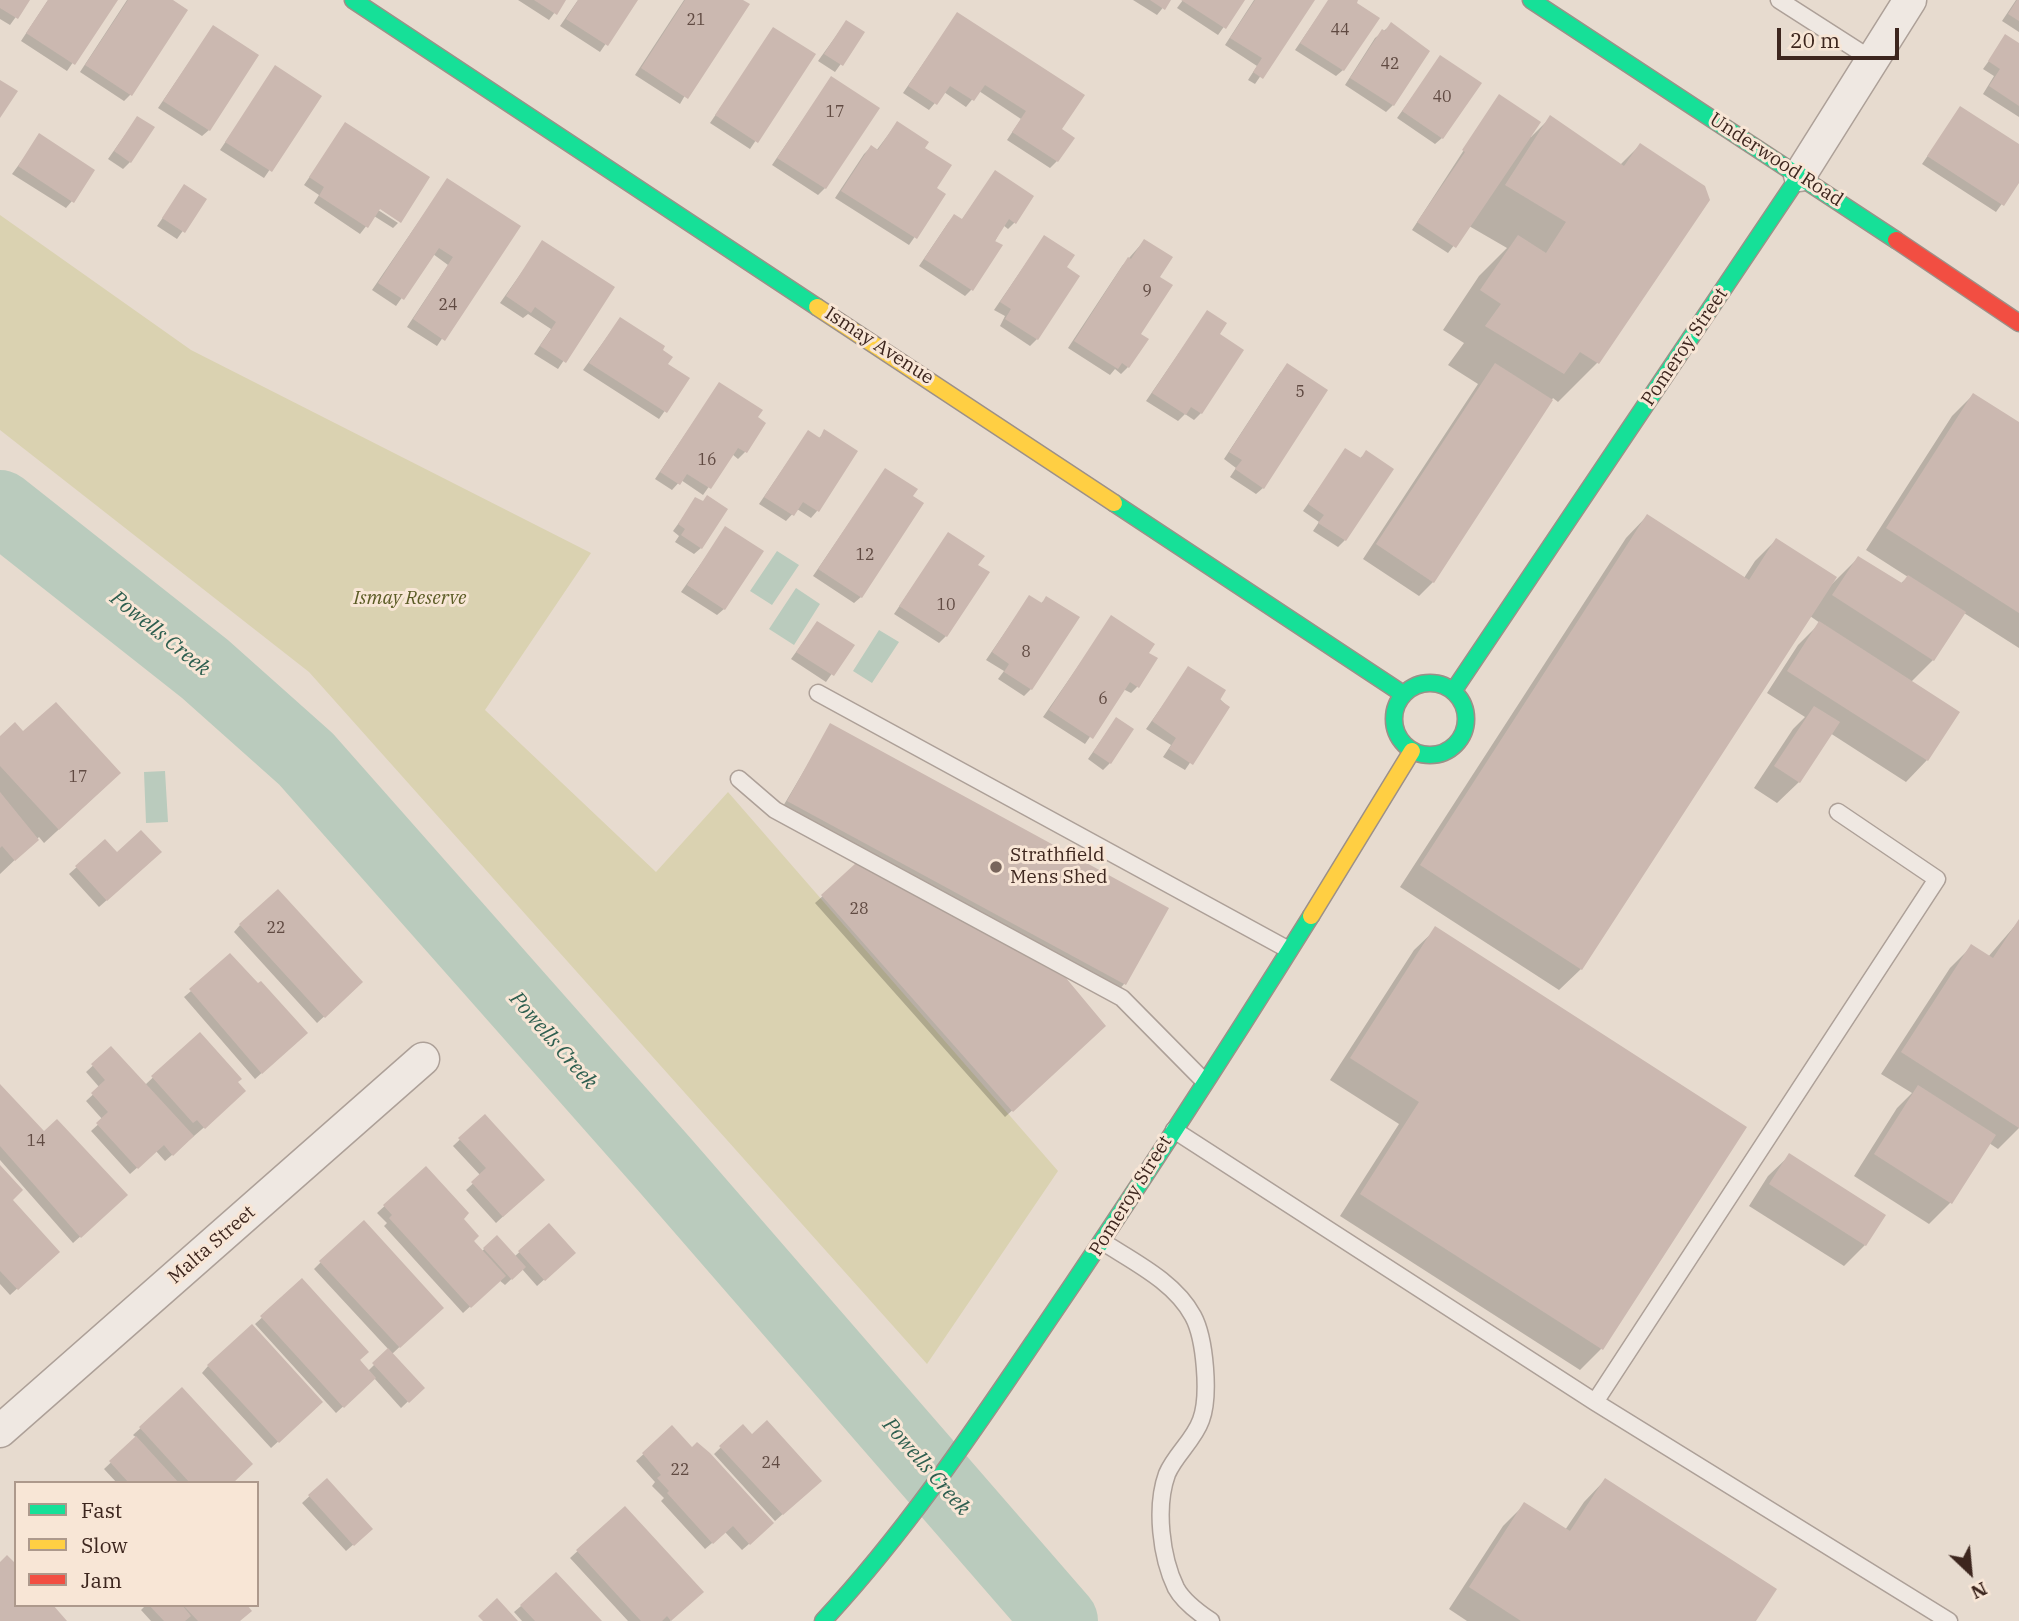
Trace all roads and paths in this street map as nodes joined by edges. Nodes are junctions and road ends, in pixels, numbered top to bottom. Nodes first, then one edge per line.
1 (353, 0) edge
2 (1531, 0) edge
3 (1779, 0) edge
4 (1910, 0) edge
5 (1871, 59) junction
6 (1800, 175) junction
7 (2019, 323) edge
8 (1454, 690) junction
9 (818, 693) dead end
10 (1403, 694) junction
11 (1412, 751) junction
12 (739, 779) dead end
13 (1839, 812) dead end
14 (1289, 950) junction
15 (423, 1059) dead end
16 (1204, 1081) junction
17 (1173, 1129) junction
18 (1103, 1242) junction
19 (1595, 1402) junction
20 (0, 1431) edge
21 (823, 1621) edge
22 (1211, 1621) edge
23 (1949, 1621) edge

1 - 10 main road, Ismay Avenue
2 - 6 main road, Underwood Road
3 - 5 lane
4 - 5 street, Pomeroy Street
5 - 6 street, Pomeroy Street
6 - 7 main road, Underwood Road
6 - 8 main road, Pomeroy Street
8 - 10 main road
8 - 11 main road
9 - 14 lane
10 - 11 main road
11 - 14 main road, Pomeroy Street
12 - 16 lane
13 - 19 lane
14 - 16 main road, Pomeroy Street
15 - 20 street, Malta Street
16 - 17 main road, Pomeroy Street
17 - 18 main road, Pomeroy Street
17 - 19 lane
18 - 21 main road, Pomeroy Street
18 - 22 lane
19 - 23 lane

